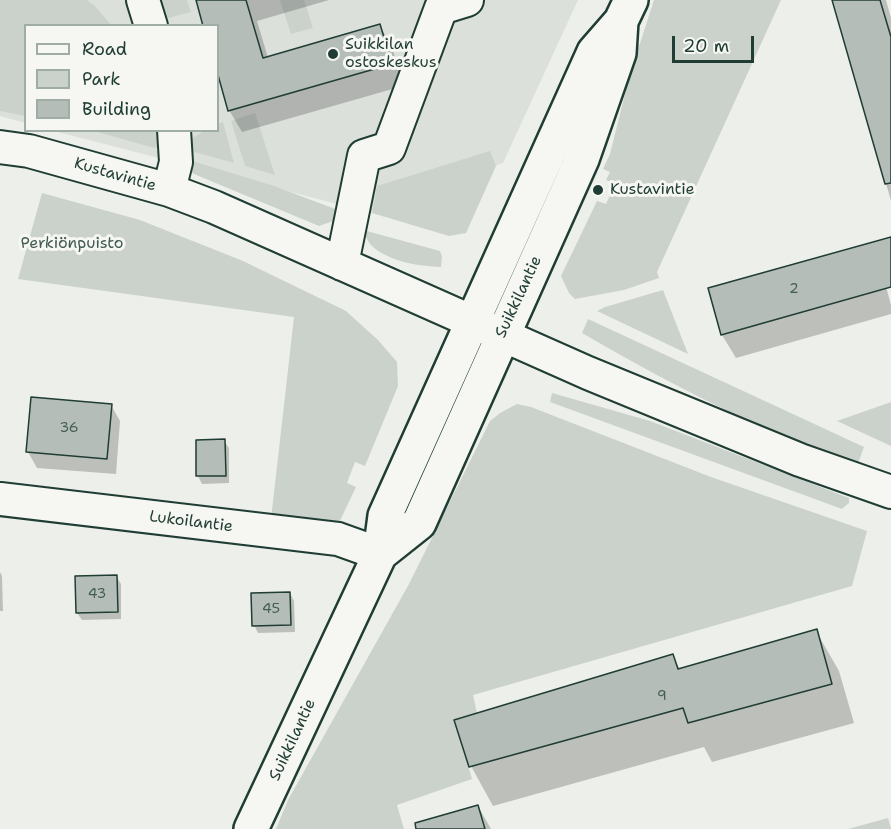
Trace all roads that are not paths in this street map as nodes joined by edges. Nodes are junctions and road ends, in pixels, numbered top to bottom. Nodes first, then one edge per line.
1 (143, 0) edge
2 (467, 0) edge
3 (626, 11) edge
4 (150, 24) edge
5 (174, 132) edge
6 (0, 147) edge
7 (169, 190) junction
8 (342, 264) junction
9 (472, 322) junction
10 (502, 336) junction
11 (891, 492) edge
12 (0, 500) edge
13 (380, 554) junction
14 (251, 829) edge

1 - 4 street
2 - 8 street
3 - 9 main road, Suikkilantie
3 - 10 main road, Suikkilantie
5 - 7 street
6 - 7 street, Kustavintie
7 - 8 street, Kustavintie
8 - 9 street, Kustavintie
9 - 10 street, Kustavintie
9 - 13 main road, Suikkilantie
10 - 11 street, Kustavintie
10 - 13 main road, Suikkilantie
12 - 13 street, Lukoilantie
13 - 14 main road, Suikkilantie

